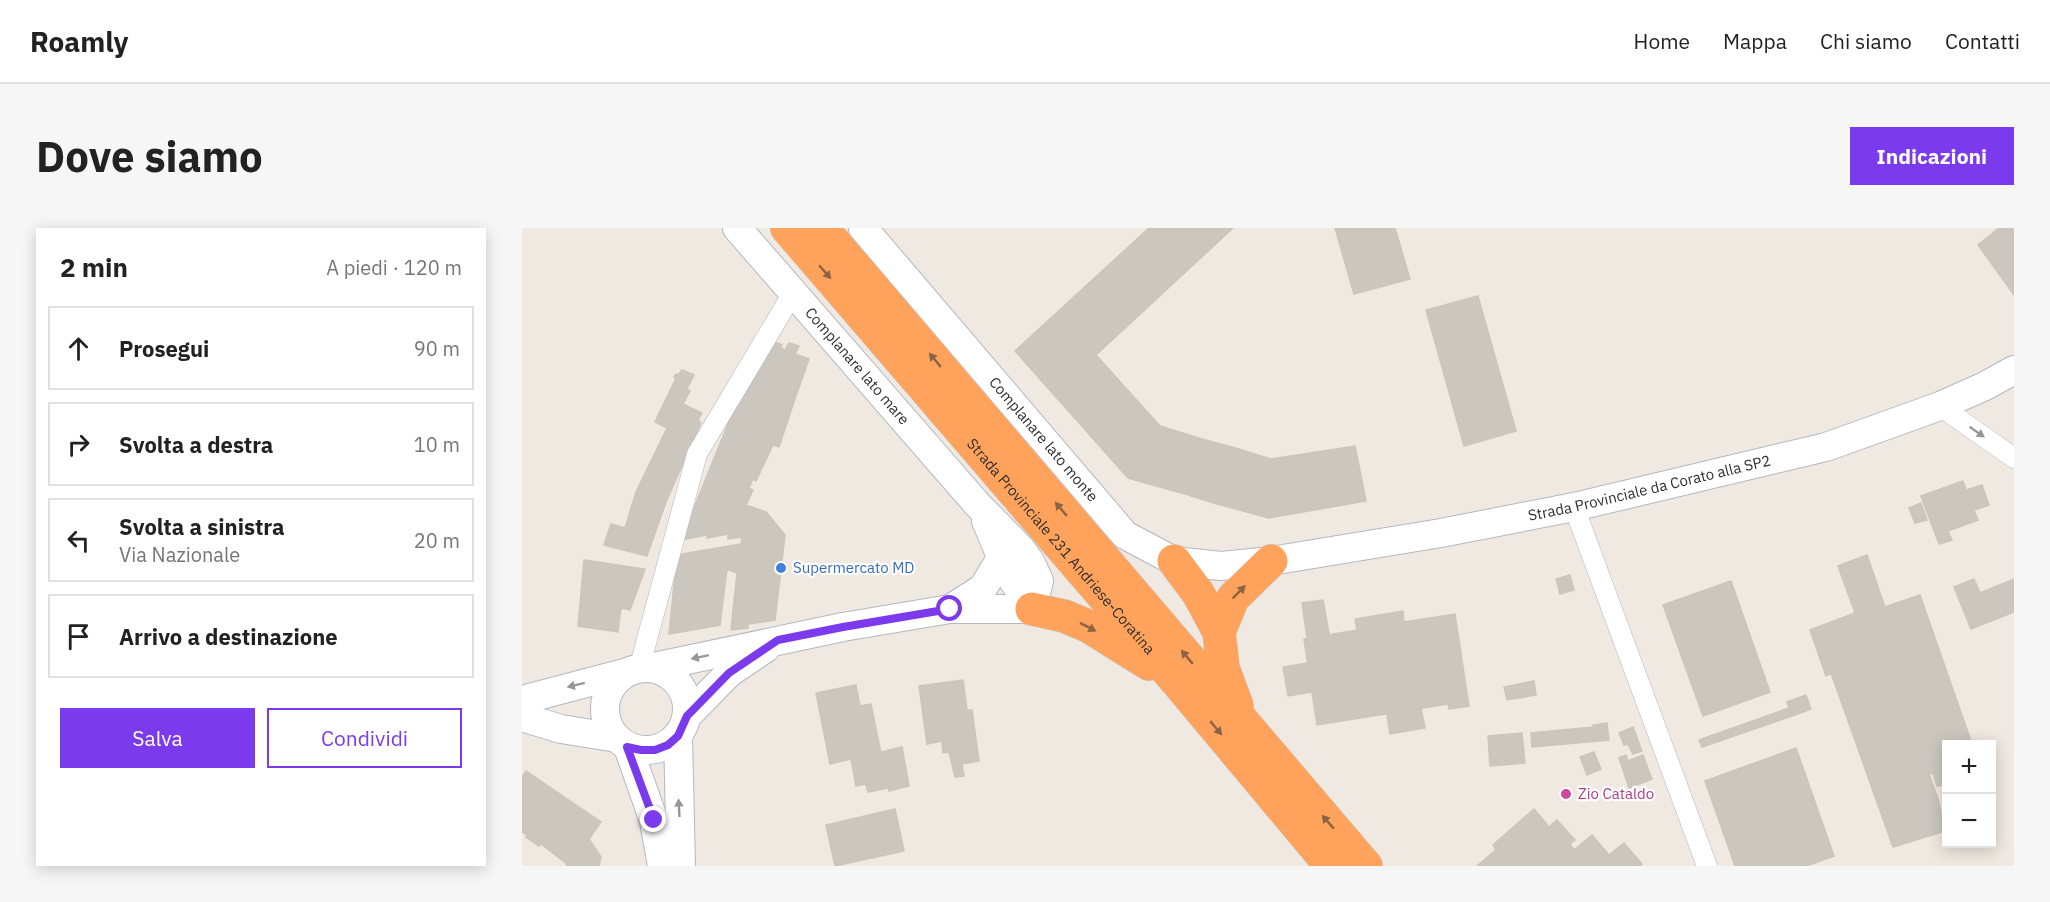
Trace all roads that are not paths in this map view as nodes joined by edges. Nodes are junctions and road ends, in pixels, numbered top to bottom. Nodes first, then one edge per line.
1 (737, 228) edge
2 (787, 228) edge
3 (822, 228) edge
4 (862, 228) edge
5 (793, 293) junction
6 (2014, 370) edge
7 (1940, 406) junction
8 (2014, 458) edge
9 (977, 504) junction
10 (1574, 507) junction
11 (1001, 558) junction
12 (1174, 561) junction
13 (1271, 561) junction
14 (950, 609) junction
15 (1032, 609) junction
16 (1218, 632) junction
17 (778, 640) junction
18 (639, 670) junction
19 (1178, 683) junction
20 (522, 700) edge
21 (522, 717) edge
22 (1244, 725) junction
23 (682, 726) junction
24 (622, 742) junction
25 (662, 866) edge
26 (681, 866) edge
27 (1331, 866) edge
28 (1366, 866) edge
29 (1707, 866) edge

1 - 5 main road, Complanare lato mare
2 -> 19 highway, Strada Provinciale 231 Andriese-Coratina
22 -> 3 highway, Strada Provinciale 231 Andriese-Coratina
4 - 12 main road, Complanare lato monte
5 - 9 main road, Complanare lato mare
5 - 18 street
6 - 7 main road, Strada Provinciale da Corato alla SP2
7 -> 8 street
7 - 10 main road, Strada Provinciale da Corato alla SP2
9 - 11 main road, Complanare lato mare
9 - 15 main road, Complanare lato mare
10 - 13 main road, Strada Provinciale da Corato alla SP2
10 - 29 street
11 - 14 main road
11 - 15 main road, Complanare lato mare
12 - 13 main road, Complanare lato monte
12 - 16 highway
16 -> 13 highway
14 - 15 main road
14 - 17 main road
15 -> 19 highway
16 - 22 highway
17 -> 18 main road
17 - 23 main road
18 -> 20 main road
18 - 23 main road
18 - 24 main road
19 -> 27 highway, Strada Provinciale 231 Andriese-Coratina
21 - 24 main road
28 -> 22 highway, Strada Provinciale 231 Andriese-Coratina
23 - 24 main road
26 -> 23 main road
24 - 25 main road

